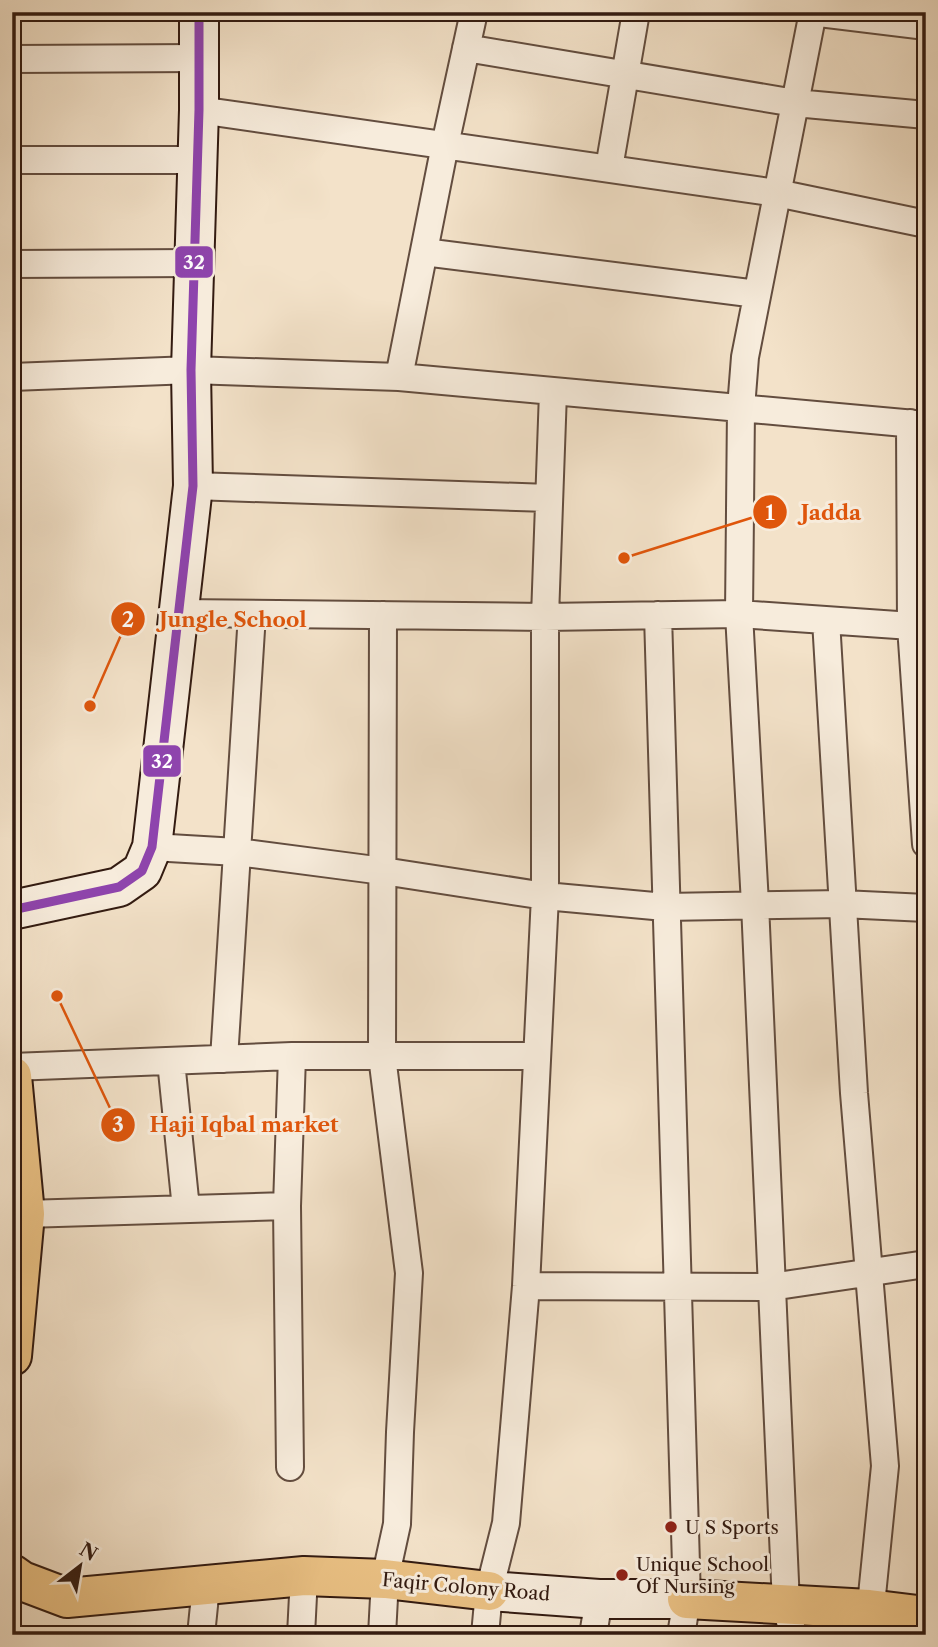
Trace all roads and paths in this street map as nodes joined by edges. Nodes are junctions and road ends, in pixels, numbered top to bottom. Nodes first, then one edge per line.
1 (199, 12) edge
2 (474, 12) edge
3 (636, 12) edge
4 (812, 12) edge
5 (926, 26) edge
6 (466, 48) junction
7 (199, 58) junction
8 (12, 59) edge
9 (625, 74) junction
10 (795, 103) junction
11 (199, 110) junction
12 (926, 116) edge
13 (445, 145) junction
14 (12, 160) edge
15 (197, 160) junction
16 (609, 168) junction
17 (777, 193) junction
18 (926, 224) edge
19 (424, 251) junction
20 (194, 263) junction
21 (12, 264) edge
22 (757, 294) junction
23 (191, 370) junction
24 (12, 377) edge
25 (400, 377) junction
26 (553, 392) junction
27 (741, 408) junction
28 (918, 424) edge
29 (193, 486) junction
30 (549, 498) junction
31 (179, 612) junction
32 (252, 614) junction
33 (739, 614) junction
34 (383, 615) junction
35 (658, 615) junction
36 (545, 617) junction
37 (826, 620) junction
38 (918, 627) edge
39 (926, 844) edge
40 (152, 847) junction
41 (237, 852) junction
42 (383, 871) junction
43 (545, 895) junction
44 (755, 904) junction
45 (842, 904) junction
46 (665, 906) junction
47 (926, 908) edge
48 (12, 910) edge
49 (292, 1056) junction
50 (382, 1056) junction
51 (535, 1056) junction
52 (225, 1059) junction
53 (171, 1061) junction
54 (12, 1067) edge
55 (12, 1076) edge
56 (287, 1206) junction
57 (186, 1209) junction
58 (25, 1214) junction
59 (926, 1264) edge
60 (868, 1274) junction
61 (526, 1286) junction
62 (676, 1287) junction
63 (771, 1287) junction
64 (12, 1356) edge
65 (290, 1466) dead end
66 (12, 1574) edge
67 (304, 1576) junction
68 (385, 1580) junction
69 (206, 1586) junction
70 (489, 1591) junction
71 (926, 1616) edge
72 (596, 1617) edge
73 (684, 1617) edge
74 (790, 1619) edge
75 (869, 1622) edge
76 (201, 1635) edge
77 (301, 1635) edge
78 (382, 1635) edge
79 (485, 1635) edge

1 - 7 street
2 - 6 street
3 - 9 street
4 - 5 street
4 - 10 street
6 - 9 street
6 - 13 street
7 - 8 street
7 - 11 street
9 - 10 street
9 - 16 street
10 - 12 street
10 - 17 street
11 - 13 street
11 - 15 street
13 - 16 street
13 - 19 street
14 - 15 street
15 - 20 street
16 - 17 street
17 - 18 street
17 - 22 street
19 - 22 street
19 - 25 street
20 - 21 street
20 - 23 street
22 - 27 street
23 - 24 street
23 - 25 street
23 - 29 street
25 - 26 street
26 - 27 street
26 - 30 street
27 - 28 street
27 - 33 street
28 - 38 street
29 - 30 street
29 - 31 street
30 - 36 street
31 - 32 street
31 - 40 street
32 - 34 street
32 - 41 street
33 - 35 street
33 - 37 street
33 - 44 street
34 - 36 street
34 - 42 street
35 - 36 street
35 - 46 street
36 - 43 street
37 - 38 street
37 - 45 street
38 - 39 street
40 - 41 street
40 - 48 street
41 - 42 street
41 - 52 street
42 - 43 street
42 - 50 street
43 - 46 street
43 - 51 street
44 - 45 street
44 - 46 street
44 - 63 street
45 - 47 street
45 - 60 street
46 - 62 street
49 - 50 street
49 - 52 street
49 - 56 street
50 - 51 street
50 - 68 street
51 - 61 street
52 - 53 street
53 - 54 street
53 - 57 street
55 - 58 main road
56 - 57 street
56 - 65 street
57 - 58 street
58 - 64 main road
59 - 60 street
60 - 63 street
60 - 75 street
61 - 62 street
61 - 70 street
62 - 63 street
62 - 73 street
63 - 74 street
66 - 69 main road, Faqir Colony Road
67 - 68 main road, Faqir Colony Road
67 - 69 main road, Faqir Colony Road
67 - 77 street
68 - 70 main road, Faqir Colony Road
68 - 78 street
69 - 76 street
70 - 72 street, Faqir Colony Road
70 - 79 street
71 - 75 main road, Faqir Colony Road
72 - 73 street, Faqir Colony Road
73 - 74 main road, Faqir Colony Road
74 - 75 main road, Faqir Colony Road

